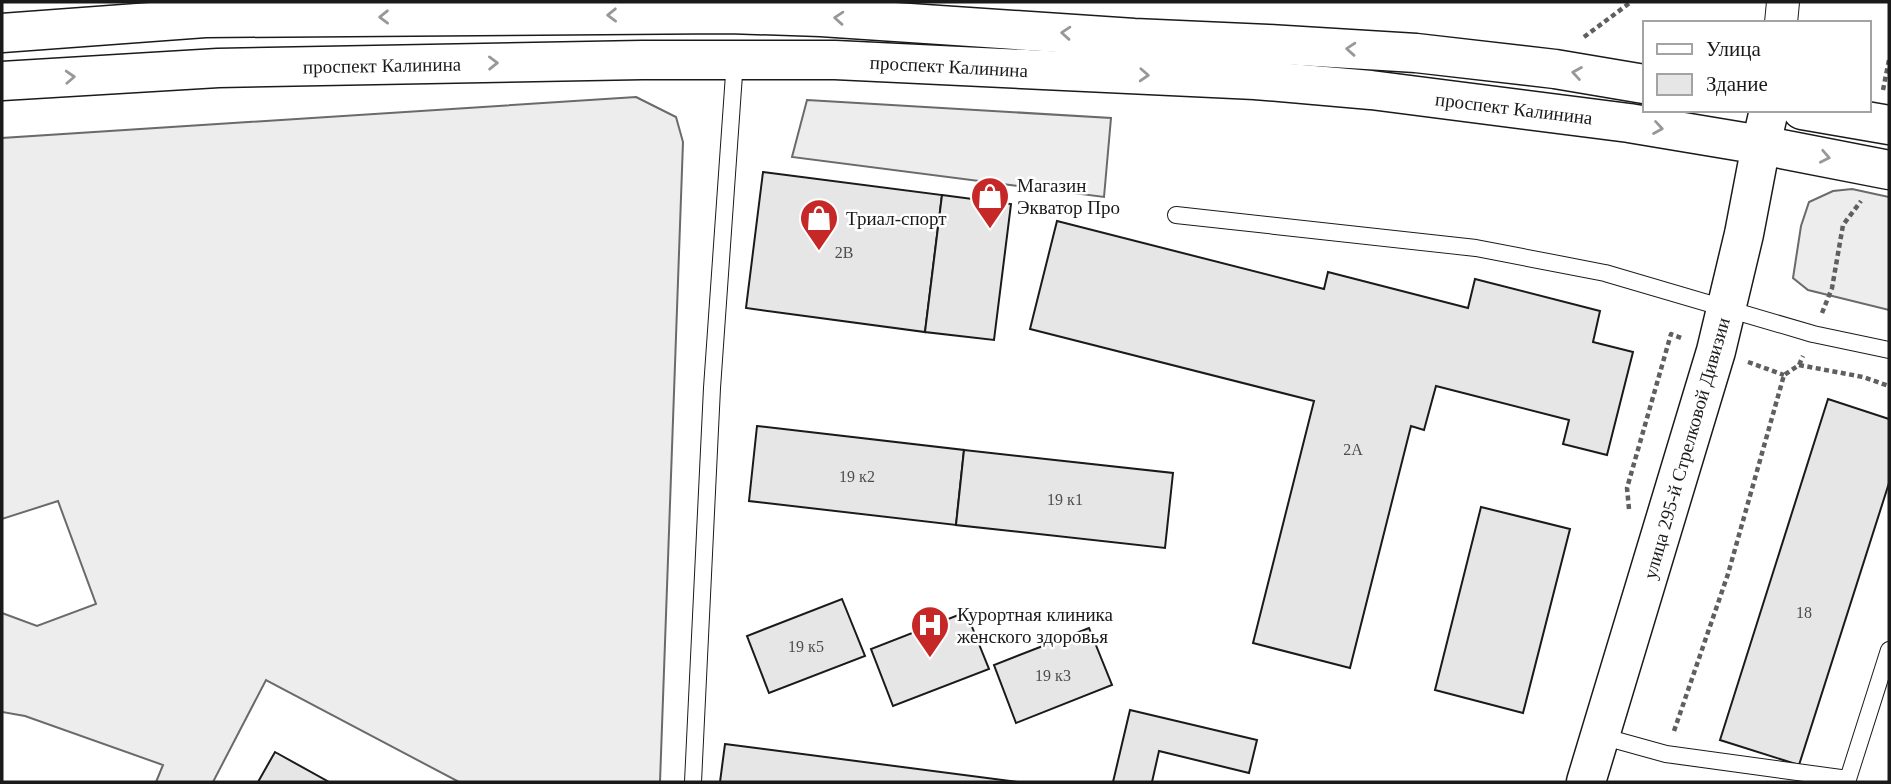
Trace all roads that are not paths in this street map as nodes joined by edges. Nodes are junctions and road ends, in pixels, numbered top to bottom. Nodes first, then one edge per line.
1 (1783, 2) edge
2 (1780, 21) edge
3 (2, 33) edge
4 (735, 60) junction
5 (2, 81) edge
6 (1643, 84) edge
7 (1814, 112) edge
8 (1883, 123) edge
9 (1765, 127) edge
10 (1880, 168) edge
11 (1176, 215) dead end
12 (1726, 309) junction
13 (1889, 350) edge
14 (1889, 650) edge
15 (1601, 736) junction
16 (1848, 780) edge
17 (693, 782) edge
18 (1586, 782) edge

1 - 2 street
6 -> 3 main road, проспект Калинина
5 -> 4 main road, проспект Калинина
4 -> 9 main road, проспект Калинина
4 - 17 lane
7 - 8 main road
9 -> 10 main road, проспект Калинина
9 - 12 main road, улица 295-й Стрелковой Дивизии
11 - 12 lane
12 - 13 lane
12 - 15 main road, улица 295-й Стрелковой Дивизии
14 - 16 lane
15 - 16 lane
15 - 18 main road, улица 295-й Стрелковой Дивизии

